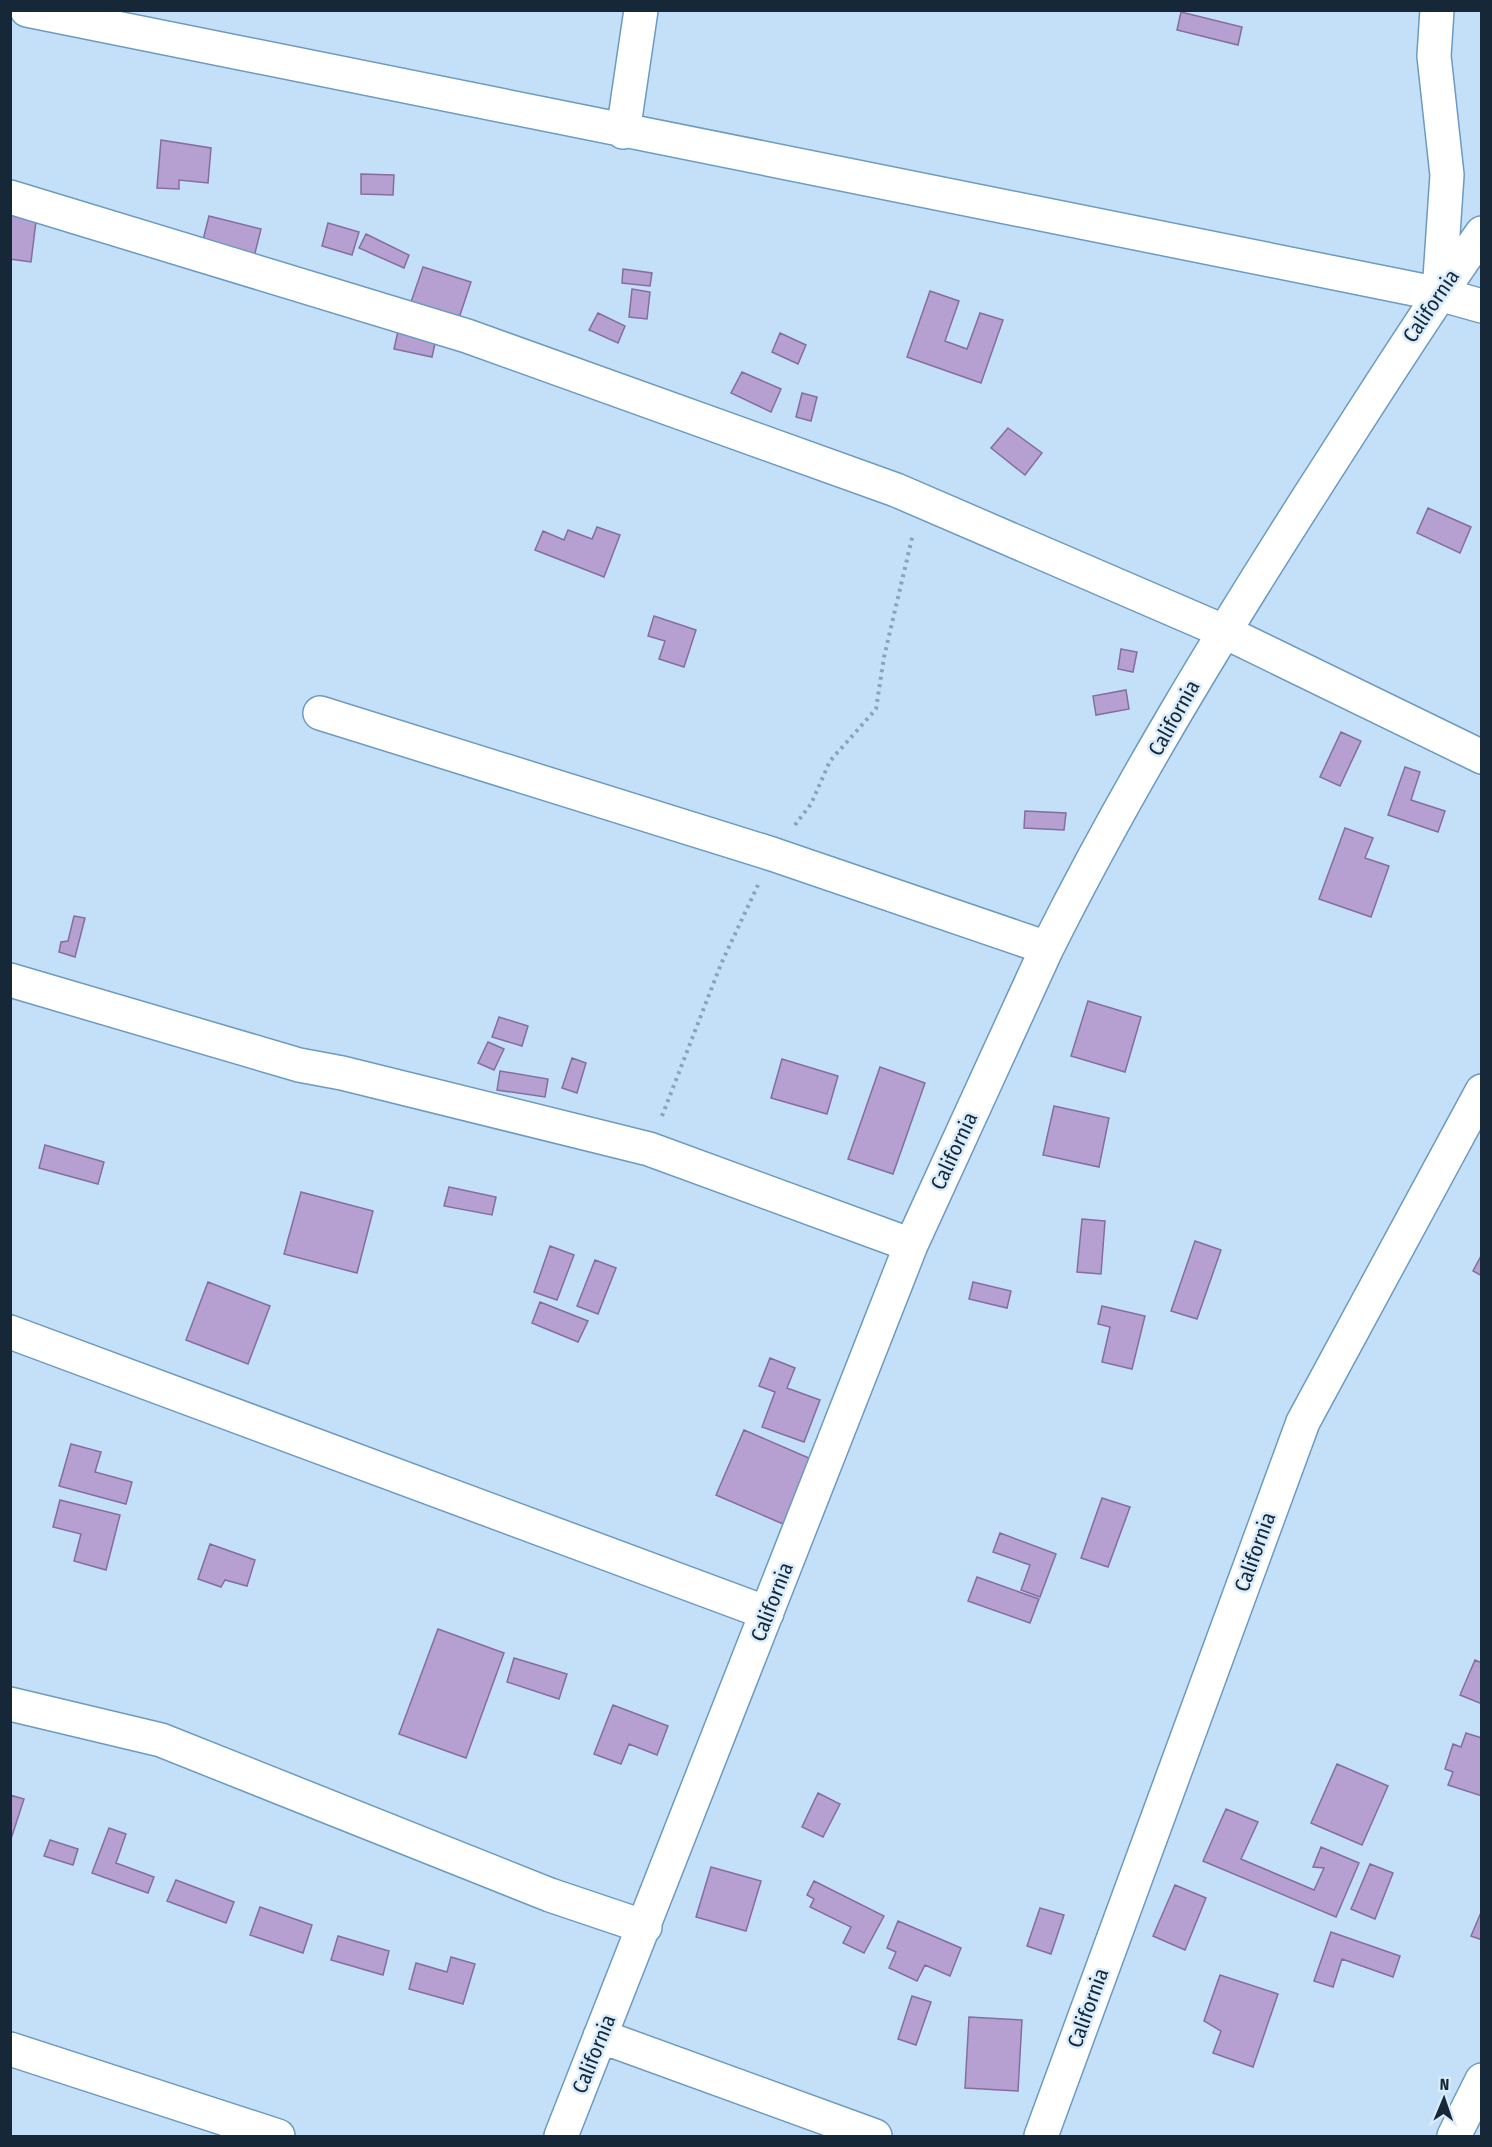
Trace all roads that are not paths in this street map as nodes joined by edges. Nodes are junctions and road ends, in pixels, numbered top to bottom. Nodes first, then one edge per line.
1 (27, 10) edge
2 (641, 10) edge
3 (1437, 10) edge
4 (622, 132) junction
5 (10, 197) edge
6 (1482, 233) edge
7 (1438, 294) junction
8 (1482, 306) edge
9 (1223, 631) junction
10 (320, 713) dead end
11 (1482, 757) edge
12 (1047, 948) junction
13 (10, 980) edge
14 (1482, 1091) edge
15 (910, 1245) junction
16 (10, 1332) edge
17 (767, 1613) junction
18 (10, 1704) edge
19 (645, 1927) junction
20 (600, 2036) junction
21 (10, 2049) edge
22 (1482, 2080) edge
23 (278, 2136) edge
24 (561, 2136) edge
25 (875, 2136) edge
26 (1041, 2136) edge
27 (1454, 2136) edge

1 - 4 street
2 - 4 street
3 - 7 street
4 - 7 street
5 - 9 street
6 - 7 street, California
7 - 8 street
7 - 9 street, California
9 - 11 street
9 - 12 street, California
10 - 12 street
12 - 15 street, California
13 - 15 street
14 - 26 street, California
15 - 17 street, California
16 - 17 street
17 - 19 street, California
18 - 19 street
19 - 20 street, California
20 - 24 street, California
20 - 25 street
21 - 23 street
22 - 27 street

